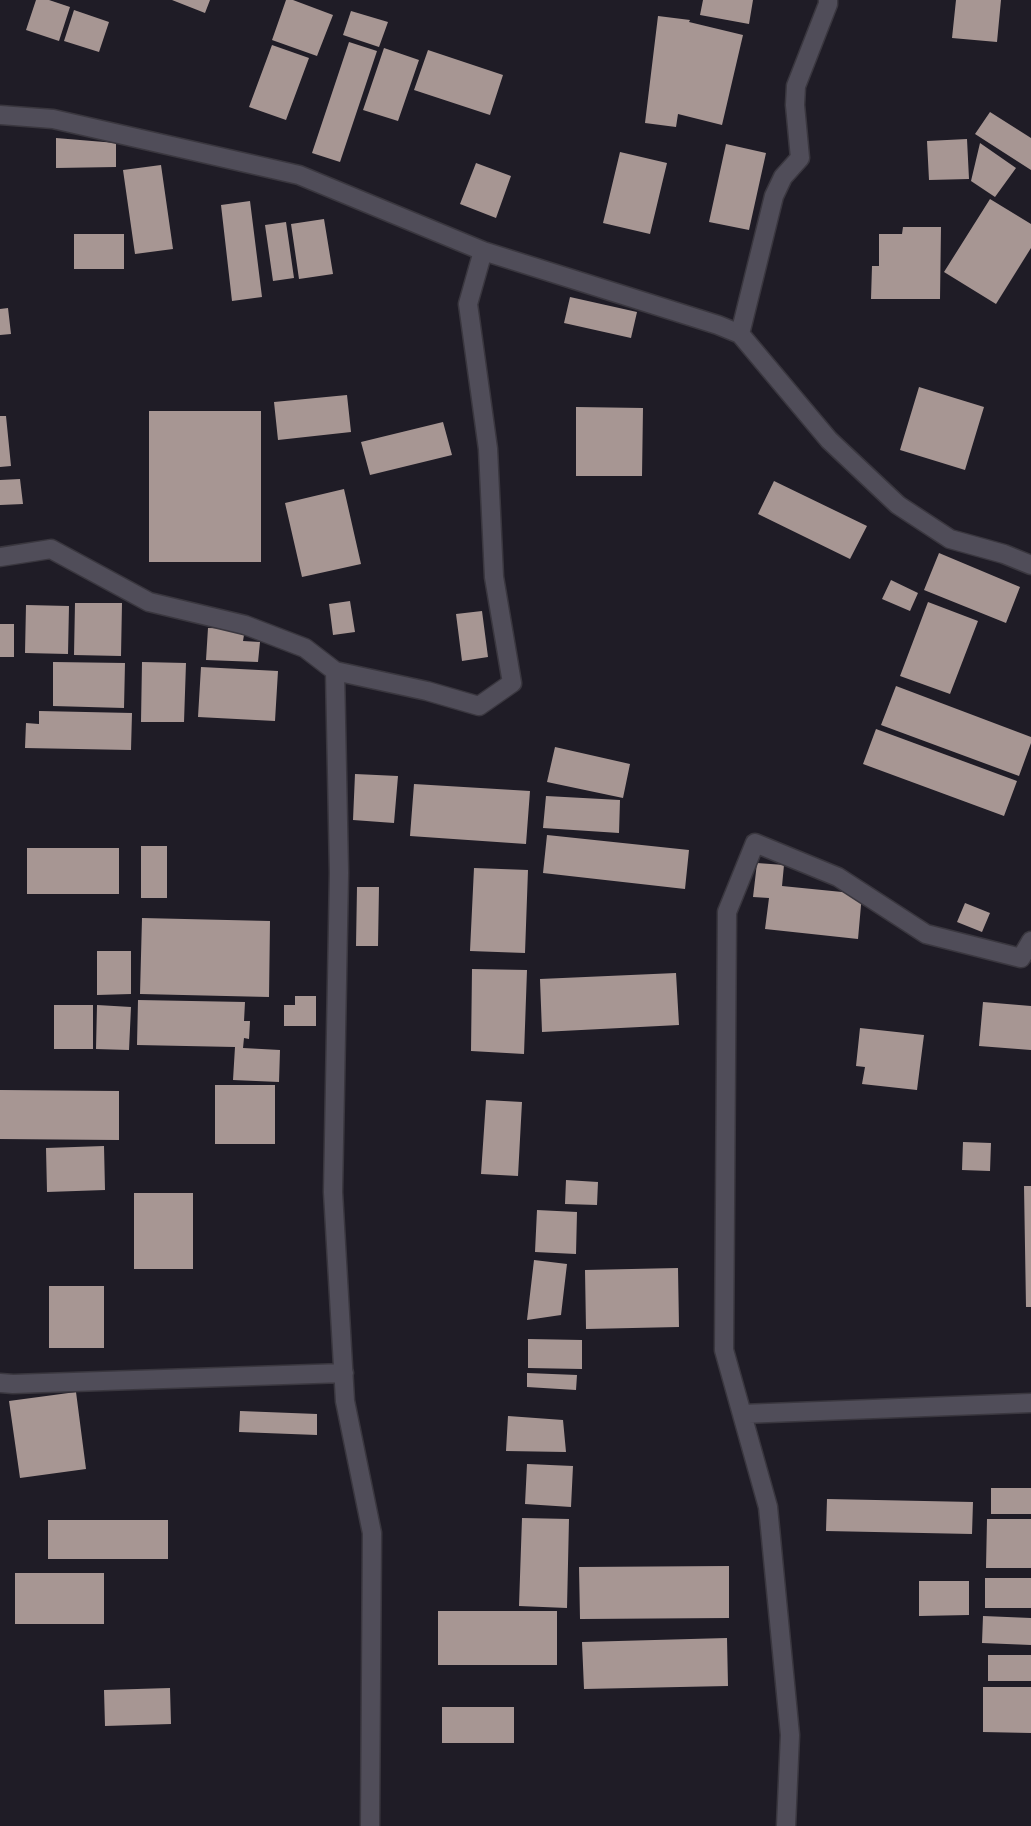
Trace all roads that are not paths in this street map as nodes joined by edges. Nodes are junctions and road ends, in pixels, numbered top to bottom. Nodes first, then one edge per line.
1 (828, 0) edge
2 (0, 115) edge
3 (483, 251) junction
4 (740, 334) junction
5 (0, 557) edge
6 (1031, 565) edge
7 (335, 671) junction
8 (1031, 941) edge
9 (344, 1373) junction
10 (0, 1383) edge
11 (1031, 1403) edge
12 (742, 1414) junction
13 (370, 1826) edge
14 (786, 1826) edge

1 - 4 street
2 - 3 street
3 - 4 street
3 - 7 street
4 - 6 street
5 - 7 street
7 - 9 street
8 - 12 street
9 - 10 street
9 - 13 street
11 - 12 street
12 - 14 street

